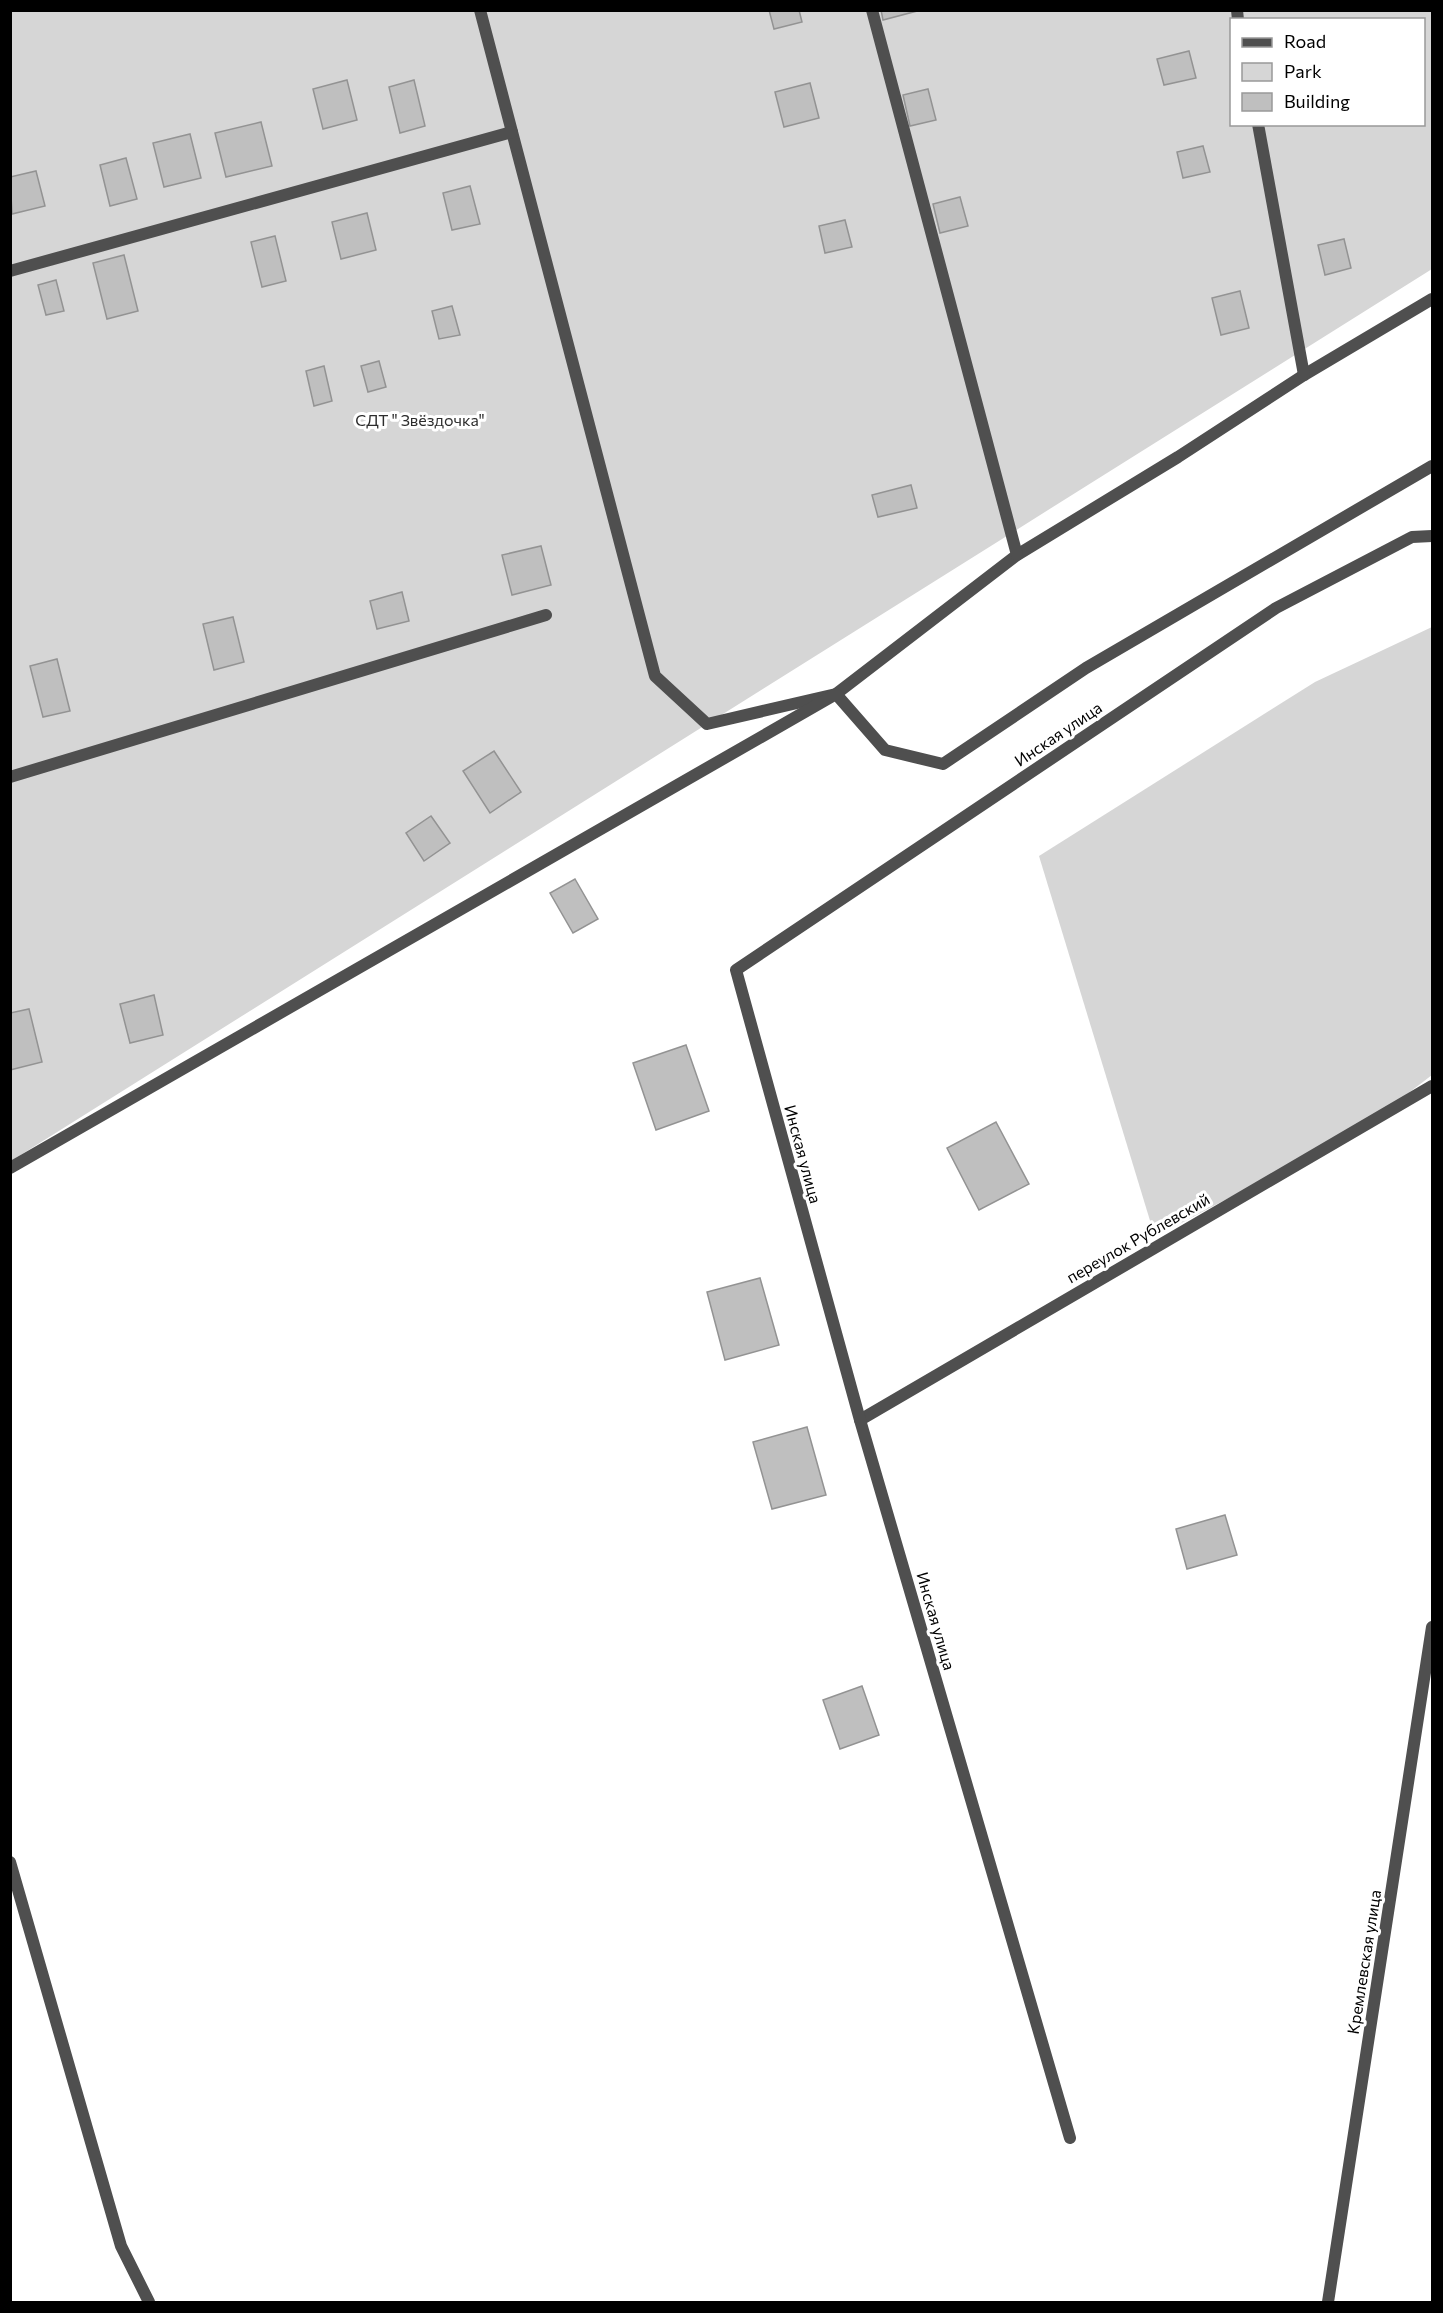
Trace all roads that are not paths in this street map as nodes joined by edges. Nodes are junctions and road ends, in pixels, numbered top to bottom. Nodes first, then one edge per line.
1 (480, 10) edge
2 (872, 10) edge
3 (1258, 126) edge
4 (512, 132) junction
5 (10, 271) edge
6 (1432, 299) edge
7 (1304, 375) junction
8 (1432, 466) edge
9 (1432, 536) edge
10 (1017, 555) junction
11 (546, 615) dead end
12 (836, 694) junction
13 (10, 777) edge
14 (1432, 1086) edge
15 (10, 1168) edge
16 (860, 1420) junction
17 (1432, 1628) edge
18 (10, 1862) edge
19 (1070, 2138) dead end
20 (148, 2302) edge
21 (1328, 2302) edge

1 - 4 street
2 - 10 street
3 - 7 street
4 - 5 street
4 - 12 street
6 - 7 street
7 - 10 street
8 - 12 street
9 - 16 street, Инская улица
10 - 12 street
11 - 13 street
12 - 15 street
14 - 16 street, переулок Рублевский
16 - 19 street, Инская улица
17 - 21 street, Кремлевская улица
18 - 20 street

